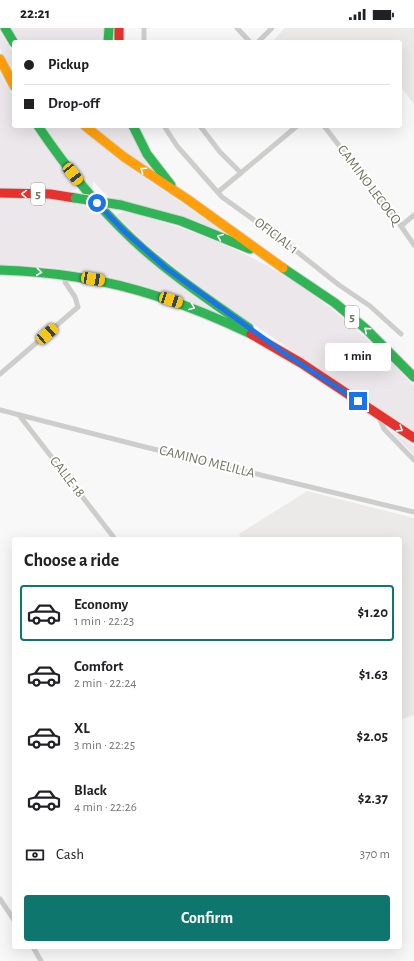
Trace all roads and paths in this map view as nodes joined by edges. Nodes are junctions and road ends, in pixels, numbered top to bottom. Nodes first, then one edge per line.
1 (5, 28) edge
2 (109, 28) edge
3 (119, 28) edge
4 (144, 28) edge
5 (236, 28) edge
6 (272, 28) edge
7 (12, 40) edge
8 (108, 40) edge
9 (118, 40) edge
10 (144, 40) edge
11 (248, 40) edge
12 (260, 40) edge
13 (0, 59) edge
14 (12, 82) edge
15 (39, 128) edge
16 (88, 128) edge
17 (133, 128) edge
18 (165, 128) edge
19 (202, 128) edge
20 (295, 128) edge
21 (326, 128) edge
22 (241, 173) junction
23 (218, 192) junction
24 (0, 193) edge
25 (187, 199) junction
26 (414, 215) edge
27 (401, 226) junction
28 (414, 245) edge
29 (280, 266) junction
30 (0, 270) edge
31 (66, 275) junction
32 (401, 334) dead end
33 (284, 353) junction
34 (0, 374) edge
35 (414, 378) edge
36 (0, 410) edge
37 (377, 414) junction
38 (19, 415) junction
39 (414, 438) edge
40 (414, 460) edge
41 (414, 512) edge
42 (113, 537) edge
43 (0, 899) edge
44 (12, 917) edge
45 (34, 949) edge
46 (41, 961) edge

1 - 7 highway
2 - 8 highway
3 - 9 highway
4 - 10 street
5 - 11 street
6 - 12 street
13 - 14 highway
15 - 33 highway
25 -> 16 highway
17 - 25 highway
18 - 23 street, OFICIAL 1
19 - 22 street
20 - 22 street
21 - 27 street, CAMINO LECOCQ
22 - 23 street
23 - 32 street, OFICIAL 1
29 -> 24 highway, 5, bridge
25 - 29 highway
26 - 27 street
27 - 28 street, CAMINO LECOCQ
35 -> 29 highway, 5
30 -> 31 highway
31 -> 33 highway
31 - 34 street
33 - 37 highway
36 - 38 street, CAMINO MELILLA
37 -> 39 highway
37 - 40 street
38 - 41 street, CAMINO MELILLA
38 - 42 street, CALLE 18
43 - 44 street
45 - 46 street

